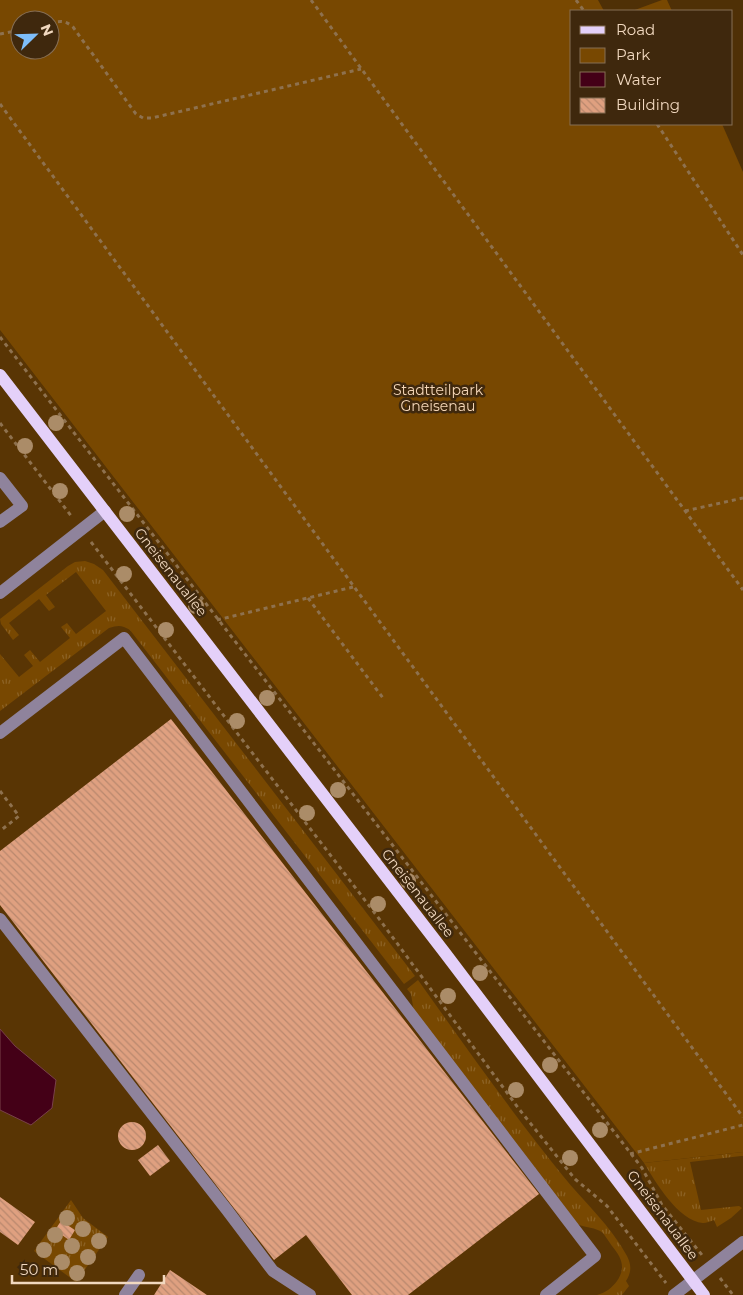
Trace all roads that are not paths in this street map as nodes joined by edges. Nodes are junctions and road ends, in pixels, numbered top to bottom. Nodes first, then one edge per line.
1 (0, 375) edge
2 (0, 478) edge
3 (106, 511) junction
4 (0, 522) edge
5 (0, 593) edge
6 (0, 733) edge
7 (0, 919) edge
8 (743, 1242) edge
9 (139, 1275) dead end
10 (694, 1280) junction
11 (125, 1295) edge
12 (310, 1295) edge
13 (546, 1295) edge
14 (674, 1295) edge
15 (704, 1295) edge

1 - 3 main road, Gneisenauallee
2 - 4 street
3 - 5 street
3 - 10 main road, Gneisenauallee
6 - 13 street
7 - 12 street
8 - 10 street
9 - 11 street
10 - 14 street
10 - 15 main road, Gneisenauallee

